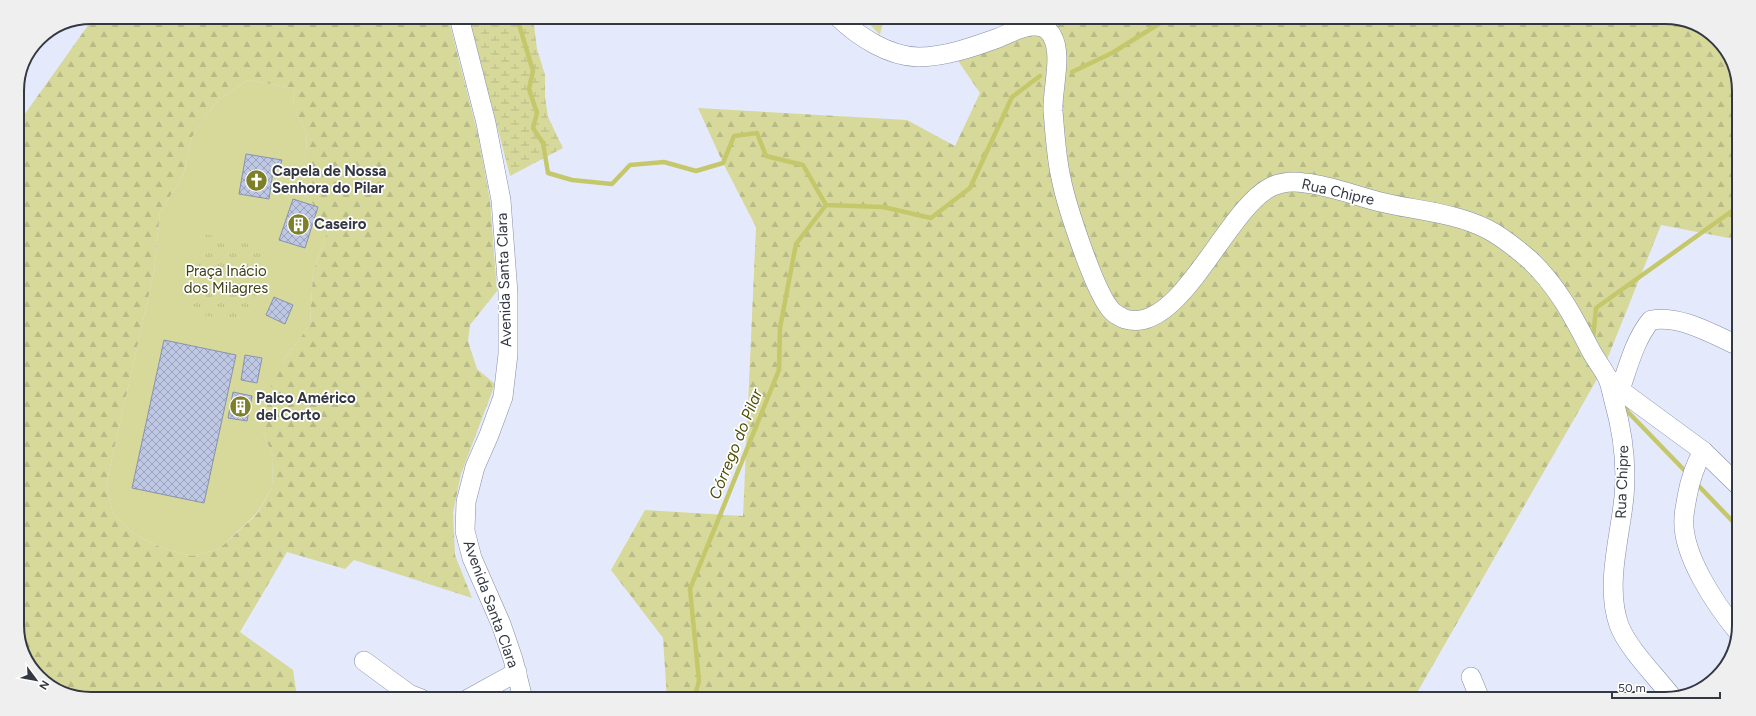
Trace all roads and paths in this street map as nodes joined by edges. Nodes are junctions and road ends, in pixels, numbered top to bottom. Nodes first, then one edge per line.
1 (461, 24) edge
2 (846, 24) edge
3 (1732, 343) edge
4 (1614, 384) junction
5 (1703, 451) junction
6 (1732, 479) edge
7 (1732, 625) edge
8 (364, 661) dead end
9 (517, 672) junction
10 (1471, 677) dead end
11 (407, 692) edge
12 (481, 692) edge
13 (521, 692) edge
14 (1477, 692) edge
15 (1668, 692) edge

1 - 9 street, Avenida Santa Clara
2 - 4 street, Rua Chipre
3 - 4 street
4 - 5 street
4 - 15 street, Rua Chipre
5 - 6 street
5 - 7 street
8 - 11 street
9 - 12 street
9 - 13 street, Avenida Santa Clara
10 - 14 street

